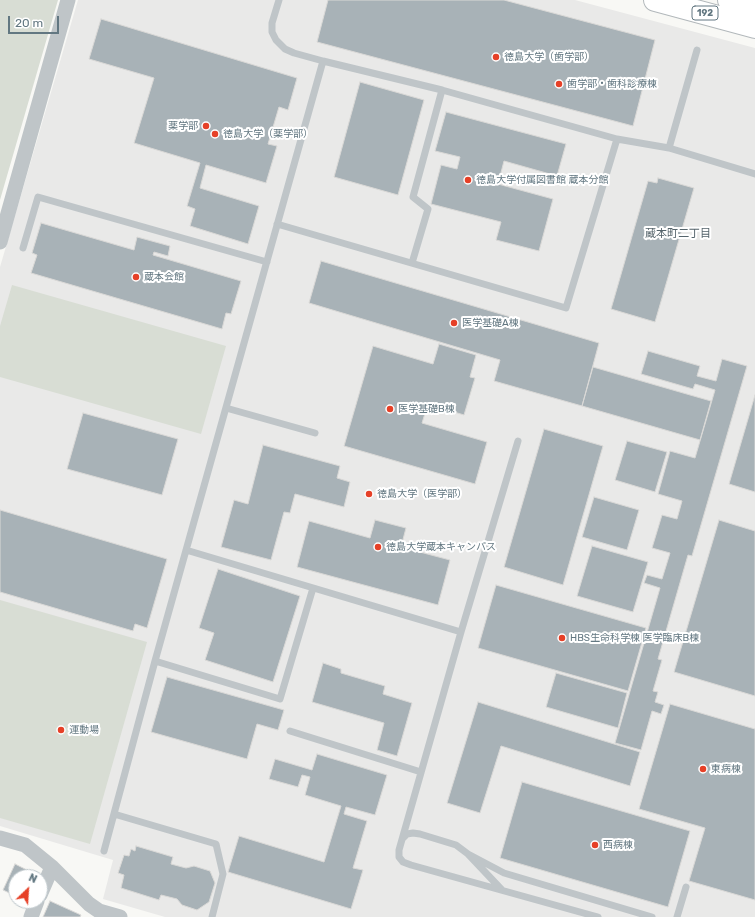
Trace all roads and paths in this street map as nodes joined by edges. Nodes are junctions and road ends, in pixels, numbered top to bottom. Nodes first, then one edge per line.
1 (68, 0) edge
2 (279, 0) edge
3 (655, 0) edge
4 (729, 0) edge
5 (755, 7) edge
6 (755, 27) edge
7 (697, 50) dead end
8 (323, 61) junction
9 (442, 90) junction
10 (617, 139) junction
11 (669, 148) junction
12 (755, 174) edge
13 (277, 224) junction
14 (0, 242) edge
15 (23, 248) dead end
16 (267, 262) junction
17 (412, 263) junction
18 (226, 408) junction
19 (315, 433) dead end
20 (518, 441) dead end
21 (186, 550) junction
22 (313, 588) junction
23 (460, 632) junction
24 (155, 661) junction
25 (290, 731) dead end
26 (421, 772) junction
27 (114, 814) junction
28 (0, 838) edge
29 (403, 838) junction
30 (104, 851) dead end
31 (468, 854) junction
32 (52, 867) junction
33 (48, 876) edge
34 (686, 887) dead end
35 (502, 890) junction
36 (98, 914) edge
37 (120, 917) edge
38 (212, 917) edge
39 (598, 917) edge
40 (652, 917) edge
41 (677, 917) edge

1 - 14 street
2 - 8 lane
3 - 6 highway, 192
4 - 5 highway, 192
7 - 11 lane
8 - 9 lane
8 - 13 lane
9 - 10 lane
9 - 17 lane
10 - 11 lane
10 - 17 lane
11 - 12 lane
13 - 16 lane
13 - 17 lane
15 - 16 lane
16 - 18 lane
18 - 19 lane
18 - 21 lane
20 - 23 lane
21 - 22 lane
21 - 24 lane
22 - 23 lane
22 - 24 lane
23 - 26 lane
24 - 27 lane
25 - 26 lane
26 - 29 lane
27 - 30 lane
27 - 38 lane
28 - 32 street
29 - 31 lane
29 - 35 lane
31 - 35 lane
31 - 40 lane
32 - 33 street
32 - 36 street
34 - 41 lane
35 - 39 lane
36 - 37 street

